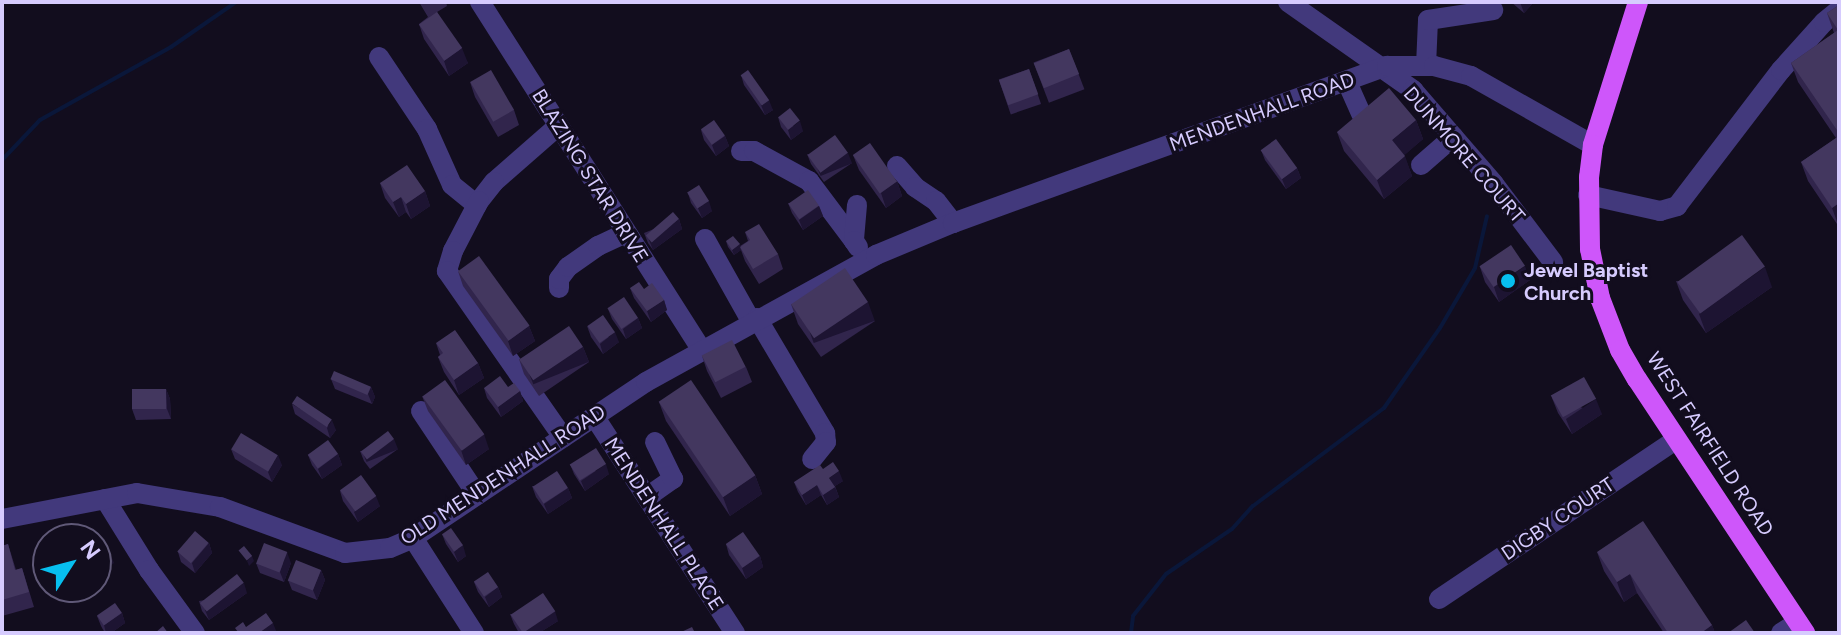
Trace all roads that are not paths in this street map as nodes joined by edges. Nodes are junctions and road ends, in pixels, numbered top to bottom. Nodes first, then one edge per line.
1 (480, 2) edge
2 (1638, 2) edge
3 (1290, 3) edge
4 (1493, 10) dead end
5 (1839, 10) edge
6 (379, 57) dead end
7 (1426, 66) junction
8 (1382, 69) junction
9 (1347, 82) junction
10 (1361, 114) edge
11 (558, 126) junction
12 (1453, 137) junction
13 (1593, 145) junction
14 (741, 151) dead end
15 (1421, 165) dead end
16 (897, 166) dead end
17 (1588, 195) junction
18 (477, 205) junction
19 (857, 205) dead end
20 (953, 223) junction
21 (626, 233) junction
22 (925, 233) joint
23 (705, 239) dead end
24 (854, 241) junction
25 (866, 260) junction
26 (1553, 262) dead end
27 (559, 288) dead end
28 (754, 319) junction
29 (701, 349) junction
30 (421, 411) edge
31 (594, 416) junction
32 (563, 437) junction
33 (1676, 440) junction
34 (655, 442) dead end
35 (812, 459) dead end
36 (477, 495) junction
37 (647, 497) junction
38 (105, 499) junction
39 (2, 519) edge
40 (413, 538) junction
41 (1439, 599) dead end
42 (1795, 629) edge
43 (195, 633) edge
44 (474, 633) edge
45 (735, 633) edge

1 - 11 street, BLAZING STAR DRIVE
2 - 13 main road, WEST FAIRFIELD ROAD
3 - 8 street, DUNMORE COURT
4 - 7 street
5 - 17 street
6 - 18 street
7 - 8 street, MENDENHALL ROAD
7 - 13 street, MENDENHALL ROAD
8 - 9 street, MENDENHALL ROAD
8 - 12 street, DUNMORE COURT
9 - 10 street
9 - 20 street, MENDENHALL ROAD
11 - 18 street
11 - 21 street, BLAZING STAR DRIVE
12 - 15 street
12 - 26 street, DUNMORE COURT
13 - 17 main road, WEST FAIRFIELD ROAD
14 - 24 street
16 - 20 street
17 - 33 main road, WEST FAIRFIELD ROAD
18 - 32 street
19 - 24 street
20 - 22 street, MENDENHALL ROAD
21 - 27 street
21 - 29 street, BLAZING STAR DRIVE
22 - 25 street, OLD MENDENHALL ROAD
23 - 28 street
24 - 25 street
25 - 28 street, OLD MENDENHALL ROAD
28 - 29 street, OLD MENDENHALL ROAD
28 - 35 street
29 - 31 street, OLD MENDENHALL ROAD
30 - 36 street
31 - 32 street, OLD MENDENHALL ROAD
31 - 37 street, MENDENHALL PLACE
32 - 36 street, OLD MENDENHALL ROAD
33 - 41 street, DIGBY COURT
33 - 42 main road, WEST FAIRFIELD ROAD
34 - 37 street
36 - 40 street, OLD MENDENHALL ROAD
37 - 45 street, MENDENHALL PLACE
38 - 39 street, OLD MENDENHALL ROAD
38 - 40 street, OLD MENDENHALL ROAD
38 - 43 street
40 - 44 street

